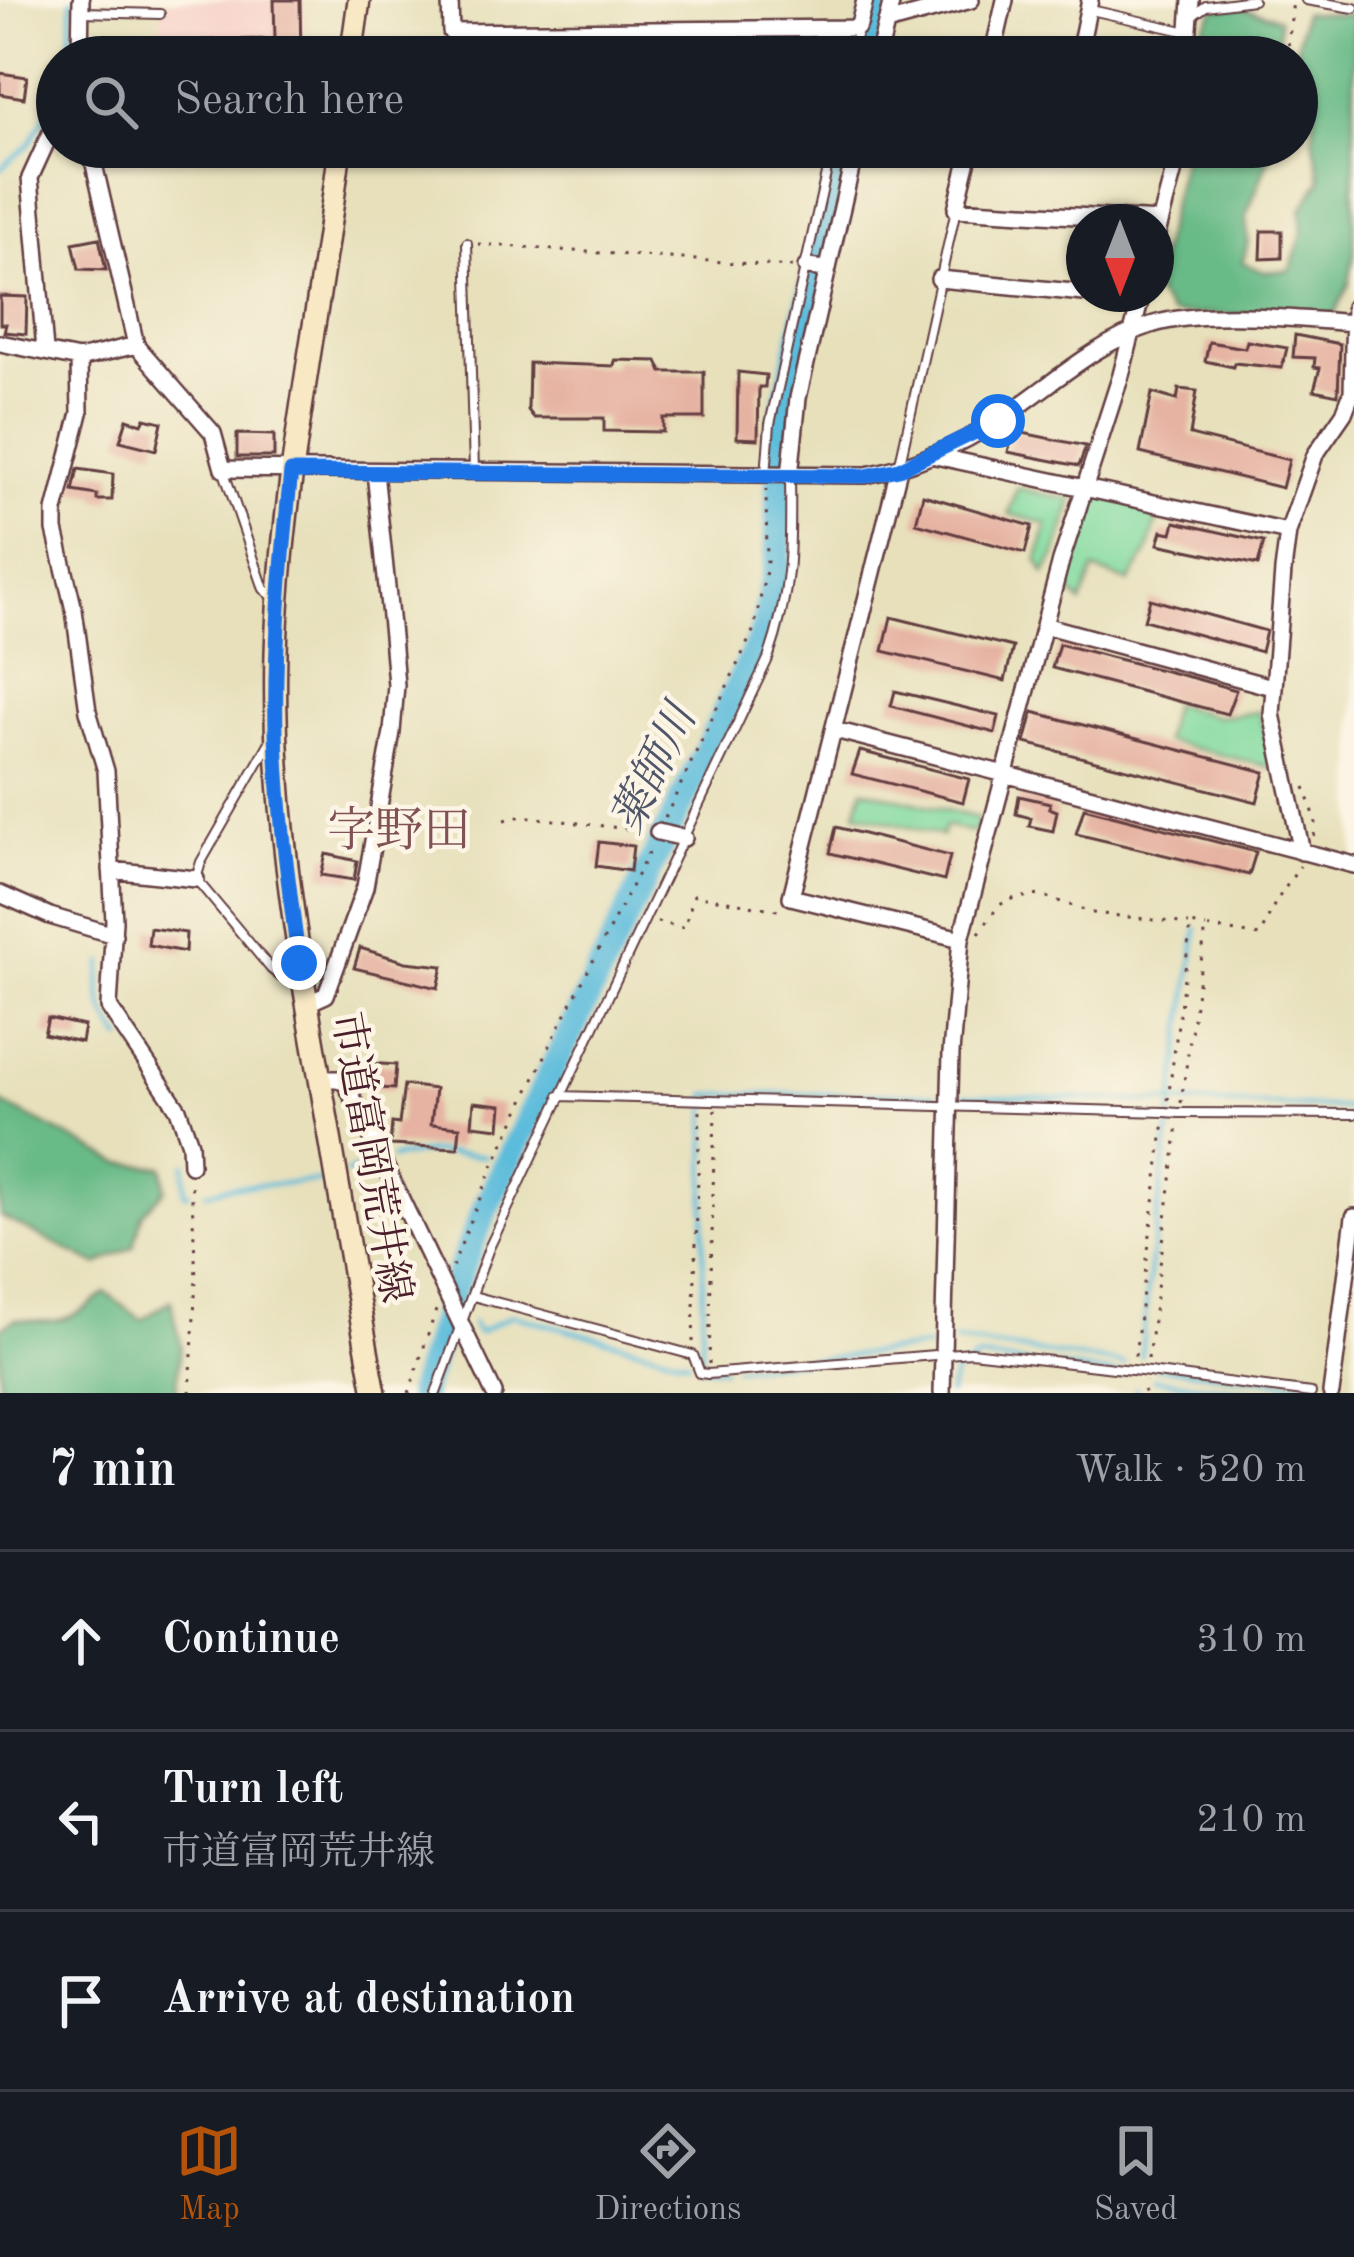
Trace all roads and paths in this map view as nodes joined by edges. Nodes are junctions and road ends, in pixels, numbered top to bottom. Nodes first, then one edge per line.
1 (359, 0) edge
2 (450, 0) edge
3 (865, 0) edge
4 (892, 0) edge
5 (970, 0) edge
6 (1005, 0) edge
7 (1192, 0) edge
8 (1253, 0) edge
9 (1293, 0) edge
10 (1306, 0) edge
11 (1089, 4) edge
12 (81, 6) edge
13 (1354, 8) edge
14 (160, 14) dead end
15 (886, 23) junction
16 (1190, 25) junction
17 (858, 27) junction
18 (80, 36) edge
19 (354, 36) edge
20 (856, 36) edge
21 (883, 36) edge
22 (997, 36) edge
23 (1082, 36) edge
24 (1189, 36) edge
25 (1289, 36) edge
26 (36, 165) edge
27 (95, 168) edge
28 (337, 168) edge
29 (827, 168) edge
30 (851, 168) edge
31 (966, 168) edge
32 (1174, 168) edge
33 (1165, 204) edge
34 (956, 209) junction
35 (1066, 220) edge
36 (466, 243) joint
37 (806, 268) junction
38 (828, 269) junction
39 (939, 279) junction
40 (1066, 291) edge
41 (1354, 308) edge
42 (1137, 312) edge
43 (1354, 323) edge
44 (1131, 333) junction
45 (0, 343) edge
46 (136, 345) junction
47 (45, 350) junction
48 (79, 358) junction
49 (931, 455) junction
50 (899, 469) junction
51 (224, 470) junction
52 (291, 472) junction
53 (375, 472) junction
54 (474, 472) junction
55 (766, 475) junction
56 (790, 476) junction
57 (1087, 486) junction
58 (1288, 532) junction
59 (278, 601) junction
60 (1047, 626) junction
61 (1272, 687) junction
62 (835, 730) junction
63 (276, 736) junction
64 (1004, 775) junction
65 (1305, 787) dead end
66 (505, 820) dead end
67 (658, 832) junction
68 (684, 838) junction
69 (1305, 853) junction
70 (1354, 866) edge
71 (111, 870) junction
72 (196, 879) junction
73 (0, 894) edge
74 (798, 898) junction
75 (644, 920) junction
76 (1191, 924) junction
77 (1206, 927) junction
78 (115, 935) junction
79 (961, 939) junction
80 (957, 967) junction
81 (303, 980) junction
82 (306, 1004) junction
83 (320, 1079) junction
84 (1182, 1094) dead end
85 (559, 1096) junction
86 (1168, 1097) dead end
87 (700, 1101) junction
88 (714, 1101) junction
89 (949, 1107) junction
90 (1166, 1111) junction
91 (1179, 1112) junction
92 (1354, 1114) edge
93 (191, 1165) joint
94 (1354, 1217) edge
95 (444, 1287) junction
96 (472, 1296) junction
97 (462, 1325) junction
98 (946, 1352) junction
99 (693, 1355) junction
100 (1135, 1358) dead end
101 (709, 1360) dead end
102 (1140, 1368) junction
103 (190, 1393) edge
104 (375, 1393) edge
105 (410, 1393) edge
106 (436, 1393) edge
107 (494, 1393) edge
108 (942, 1393) edge
109 (1311, 1393) edge
110 (1331, 1393) edge

1 - 19 street
2 - 17 street
3 - 17 street
4 - 15 street
5 - 15 street
6 - 22 street
7 - 16 street
8 - 16 lane
9 - 25 path
10 - 13 lane
11 - 16 lane
11 - 23 street
12 - 14 lane
12 - 18 street
15 - 21 street
16 - 24 street
17 - 20 lane
26 - 47 street
27 - 46 street
28 - 52 street, 市道富岡荒井線
29 - 37 lane
30 - 38 street
31 - 34 street
32 - 33 street
34 - 35 street
34 - 39 lane
36 - 37 path
36 - 54 lane
37 - 38 street
37 - 55 lane
38 - 56 street
39 - 40 street
39 - 50 lane
41 - 43 street
42 - 44 street
43 - 44 street
43 - 58 street
44 - 49 street
44 - 57 street
45 - 47 street
46 - 48 street
46 - 51 street
47 - 48 street
48 - 71 street
49 - 50 street
49 - 57 street
50 - 56 street
50 - 62 street
51 - 52 street
51 - 59 lane
52 - 53 street
52 - 59 street, 市道富岡荒井線
53 - 54 street
53 - 82 street
54 - 55 street
55 - 56 street
55 - 67 path
56 - 68 lane
57 - 58 street
57 - 60 street
58 - 61 street
59 - 63 street, 市道富岡荒井線
60 - 61 street
60 - 64 street
61 - 69 street
62 - 64 street
62 - 74 street
63 - 72 lane
63 - 81 street, 市道富岡荒井線
64 - 69 street
64 - 79 street
65 - 69 path
66 - 67 path
67 - 68 street
67 - 95 path
68 - 75 lane
69 - 70 street
69 - 77 path
71 - 72 street
71 - 78 street
72 - 81 lane
73 - 78 street
74 - 75 path
74 - 79 street
75 - 85 lane
76 - 77 path
76 - 80 path
76 - 86 path
77 - 84 path
78 - 93 street
79 - 80 street
80 - 89 street
81 - 82 street, 市道富岡荒井線
82 - 83 street, 市道富岡荒井線
83 - 95 street
83 - 104 street, 市道富岡荒井線
85 - 87 lane
85 - 96 lane
87 - 88 lane
87 - 99 path
88 - 89 lane
88 - 101 path
89 - 90 lane
89 - 98 street
90 - 91 lane, bridge
90 - 100 path
91 - 92 lane
91 - 102 path
93 - 103 path
94 - 110 street
95 - 97 street
95 - 105 path
96 - 97 lane
96 - 99 lane
97 - 106 lane
97 - 107 street
98 - 99 lane
98 - 102 lane
98 - 108 street
102 - 109 lane

